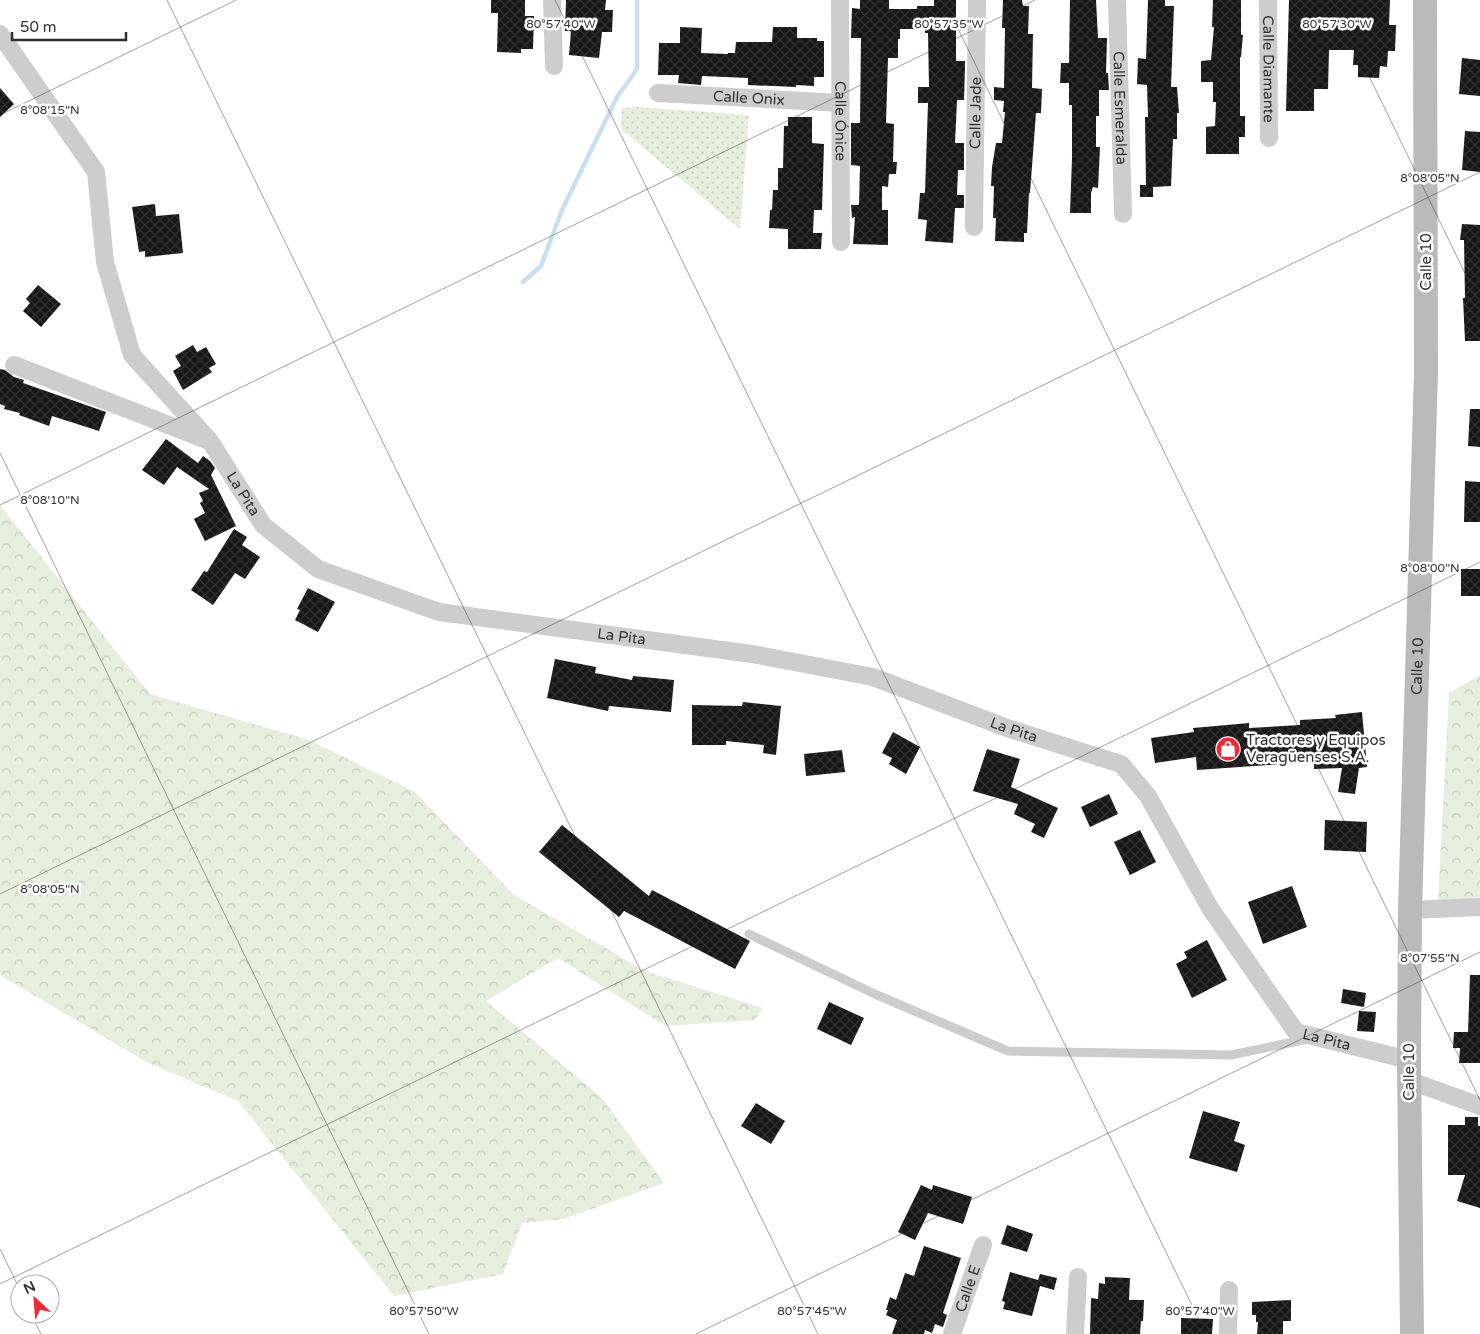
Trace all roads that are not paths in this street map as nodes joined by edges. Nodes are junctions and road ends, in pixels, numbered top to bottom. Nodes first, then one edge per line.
1 (552, 0) edge
2 (840, 0) edge
3 (977, 0) edge
4 (1118, 0) edge
5 (1268, 0) edge
6 (1425, 0) edge
7 (0, 34) edge
8 (554, 66) dead end
9 (658, 93) dead end
10 (841, 103) junction
11 (1269, 138) dead end
12 (1123, 214) dead end
13 (974, 227) dead end
14 (841, 242) dead end
15 (14, 366) dead end
16 (210, 441) junction
17 (1480, 907) edge
18 (1410, 910) junction
19 (749, 934) dead end
20 (1318, 1037) junction
21 (1409, 1070) junction
22 (1480, 1106) edge
23 (983, 1245) dead end
24 (1078, 1277) dead end
25 (1229, 1290) dead end
26 (952, 1334) edge
27 (1075, 1334) edge
28 (1228, 1334) edge
29 (1412, 1334) edge

1 - 8 street
2 - 10 street, Calle Ónice
3 - 13 street, Calle Jade
4 - 12 street, Calle Esmeralda
5 - 11 street, Calle Diamante
6 - 18 main road, Calle 10
7 - 16 street, La Pita
9 - 10 street, Calle Onix
10 - 14 street, Calle Ónice
15 - 16 street
16 - 20 street, La Pita
17 - 18 street
18 - 21 main road, Calle 10
19 - 20 lane
20 - 21 street, La Pita
21 - 22 street, La Pita
21 - 29 main road, Calle 10
23 - 26 street, Calle E
24 - 27 street
25 - 28 street

